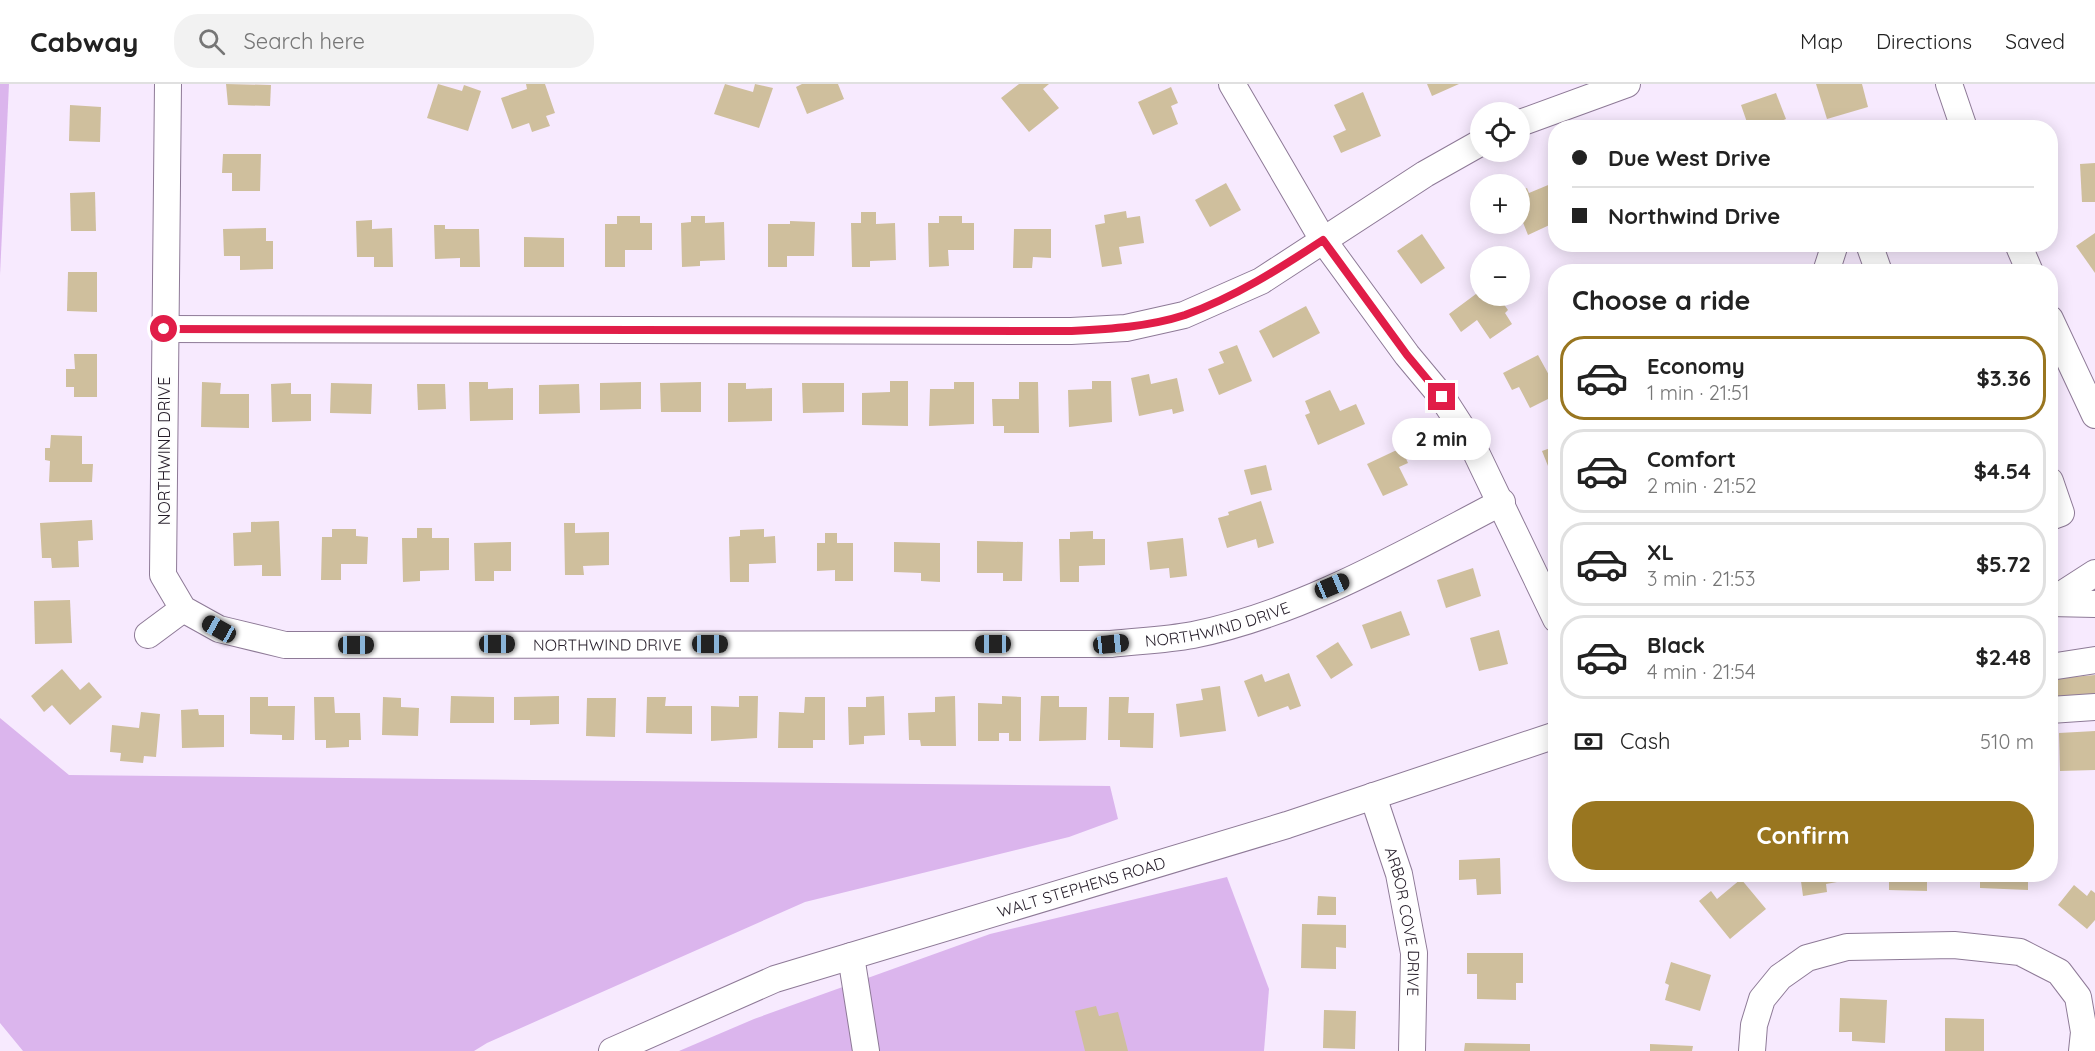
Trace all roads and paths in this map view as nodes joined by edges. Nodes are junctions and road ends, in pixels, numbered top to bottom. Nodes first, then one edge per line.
1 (168, 84) edge
2 (1232, 84) edge
3 (1627, 84) edge
4 (1949, 84) edge
5 (1530, 119) edge
6 (1961, 120) edge
7 (1470, 148) edge
8 (1323, 240) junction
9 (164, 329) junction
10 (2058, 344) edge
11 (2095, 415) edge
12 (1502, 502) junction
13 (2095, 573) edge
14 (2095, 589) edge
15 (2058, 597) edge
16 (2058, 600) edge
17 (1548, 602) edge
18 (2058, 602) edge
19 (2095, 604) edge
20 (183, 609) junction
21 (148, 635) dead end
22 (2095, 660) edge
23 (2058, 666) edge
24 (2095, 707) edge
25 (2058, 710) edge
26 (1548, 738) edge
27 (1373, 796) junction
28 (850, 956) junction
29 (612, 1051) edge
30 (866, 1051) edge
31 (1412, 1051) edge
32 (1752, 1051) edge
33 (2082, 1051) edge

1 - 9 street, NORTHWIND DRIVE
2 - 8 street
3 - 5 street
4 - 6 street
7 - 8 street
8 - 9 street
8 - 12 street
9 - 20 street, NORTHWIND DRIVE
10 - 11 street
12 - 17 street
12 - 20 street, NORTHWIND DRIVE
13 - 15 street
14 - 16 street
18 - 19 street
20 - 21 street
22 - 23 street
24 - 25 street
26 - 27 street, WALT STEPHENS ROAD
27 - 28 street, WALT STEPHENS ROAD
27 - 31 street, ARBOR COVE DRIVE
28 - 29 street, WALT STEPHENS ROAD
28 - 30 street
32 - 33 street

